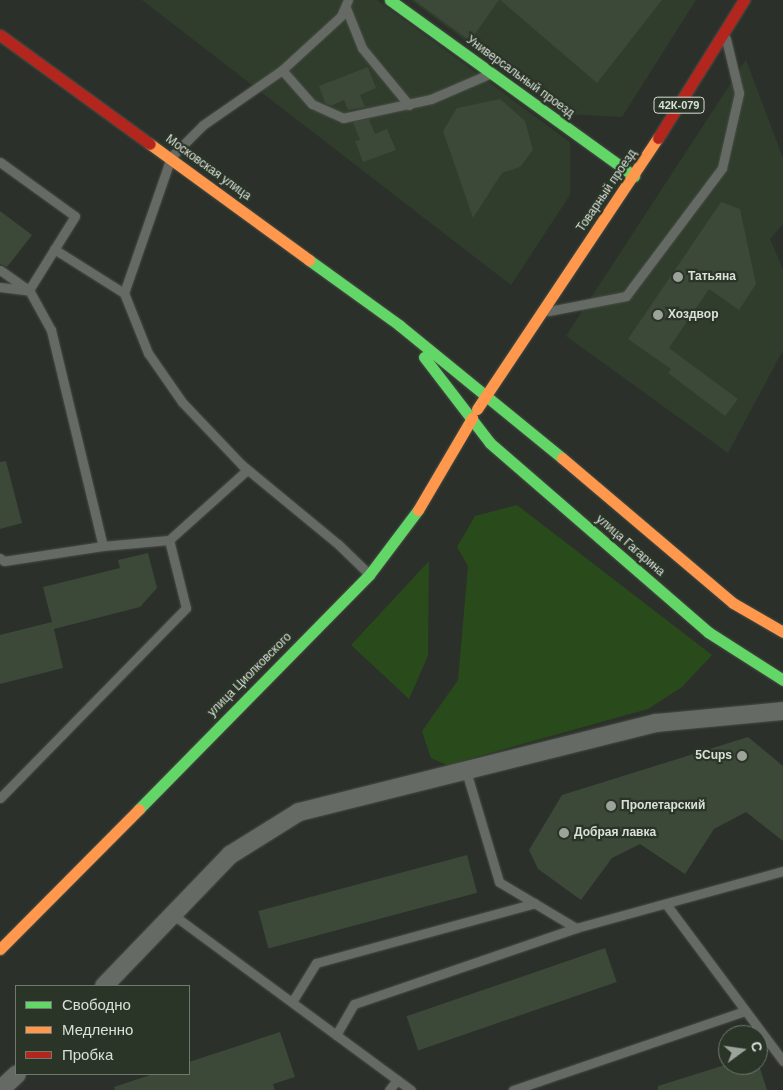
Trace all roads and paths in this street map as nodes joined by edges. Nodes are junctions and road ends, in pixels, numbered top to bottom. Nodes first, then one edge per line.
1 (390, 0) edge
2 (744, 0) edge
3 (347, 4) edge
4 (724, 33) junction
5 (0, 35) edge
6 (282, 70) junction
7 (490, 74) junction
8 (409, 105) junction
9 (171, 157) junction
10 (0, 162) edge
11 (634, 176) junction
12 (54, 249) junction
13 (0, 270) edge
14 (0, 286) edge
15 (29, 290) junction
16 (124, 293) junction
17 (541, 313) junction
18 (399, 325) junction
19 (486, 394) junction
20 (472, 418) junction
21 (248, 470) junction
22 (169, 540) junction
23 (103, 546) junction
24 (0, 558) edge
25 (369, 574) junction
26 (783, 632) edge
27 (783, 680) edge
28 (783, 712) edge
29 (466, 771) junction
30 (0, 798) edge
31 (783, 871) edge
32 (535, 903) junction
33 (666, 904) junction
34 (172, 914) junction
35 (576, 928) junction
36 (0, 949) edge
37 (105, 985) edge
38 (292, 1002) junction
39 (746, 1011) junction
40 (336, 1035) junction
41 (783, 1061) edge
42 (16, 1075) edge
43 (397, 1080) junction
44 (0, 1090) edge
45 (389, 1090) edge
46 (411, 1090) edge
47 (512, 1090) edge

1 - 7 main road, Универсальный проезд
2 - 4 main road, Товарный проезд / 42К-079
3 - 6 lane
3 - 8 lane
4 - 11 main road, Товарный проезд / 42К-079
4 - 17 lane
5 - 9 main road, Московская улица
6 - 8 lane
6 - 9 lane
7 - 8 lane
7 - 11 main road, Универсальный проезд
9 - 16 lane
9 - 18 main road, Московская улица
10 - 12 lane
11 - 17 main road, Товарный проезд / 42К-079
12 - 15 lane
12 - 16 lane
13 - 15 lane
14 - 15 lane
15 - 23 lane
16 - 21 lane
17 - 19 main road, Товарный проезд / 42К-079
18 - 19 main road, Московская улица
18 - 20 main road, Московская улица
19 - 20 main road, улица Циолковского
19 - 26 main road, улица Гагарина
20 - 25 main road, улица Циолковского
20 - 27 main road, улица Гагарина
21 - 22 lane
21 - 25 lane
22 - 23 lane
22 - 30 lane
23 - 24 lane
25 - 36 main road, улица Циолковского
28 - 29 street
29 - 32 lane
29 - 34 street
31 - 33 lane
32 - 35 lane
32 - 38 lane
33 - 35 lane
33 - 39 lane
34 - 37 street
34 - 38 lane
35 - 40 lane
38 - 40 lane
39 - 41 lane
39 - 47 lane
40 - 43 lane
42 - 44 street
43 - 45 lane
43 - 46 lane

